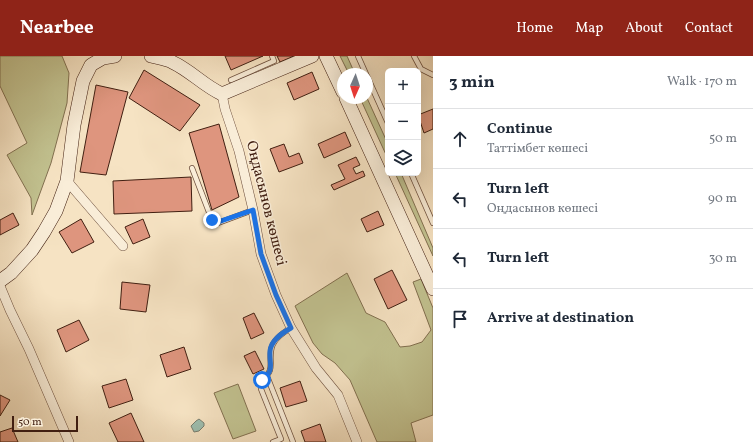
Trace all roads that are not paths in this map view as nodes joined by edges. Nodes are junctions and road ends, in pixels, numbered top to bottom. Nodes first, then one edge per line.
1 (114, 56) edge
2 (151, 56) edge
3 (272, 56) edge
4 (312, 56) edge
5 (326, 56) edge
6 (358, 56) edge
7 (414, 56) edge
8 (363, 68) edge
9 (433, 75) edge
10 (337, 79) edge
11 (231, 80) dead end
12 (373, 90) edge
13 (222, 94) junction
14 (349, 104) edge
15 (385, 116) edge
16 (192, 168) dead end
17 (411, 176) edge
18 (67, 180) junction
19 (253, 210) junction
20 (433, 223) edge
21 (123, 246) dead end
22 (0, 281) edge
23 (0, 286) edge
24 (433, 289) edge
25 (291, 328) junction
26 (267, 376) junction
27 (69, 442) edge
28 (273, 442) edge
29 (293, 442) edge
30 (357, 442) edge

1 - 18 street
2 - 13 street
3 - 11 lane
4 - 13 street
5 - 10 street
6 - 8 lane
7 - 9 lane
12 - 15 lane
13 - 19 street, Оңдасынов көшесі
14 - 24 street
16 - 19 lane
17 - 20 lane
18 - 21 street
18 - 22 street
19 - 25 street, Оңдасынов көшесі
23 - 27 street
25 - 26 lane
25 - 30 street, Оңдасынов көшесі
26 - 28 lane
26 - 29 lane

